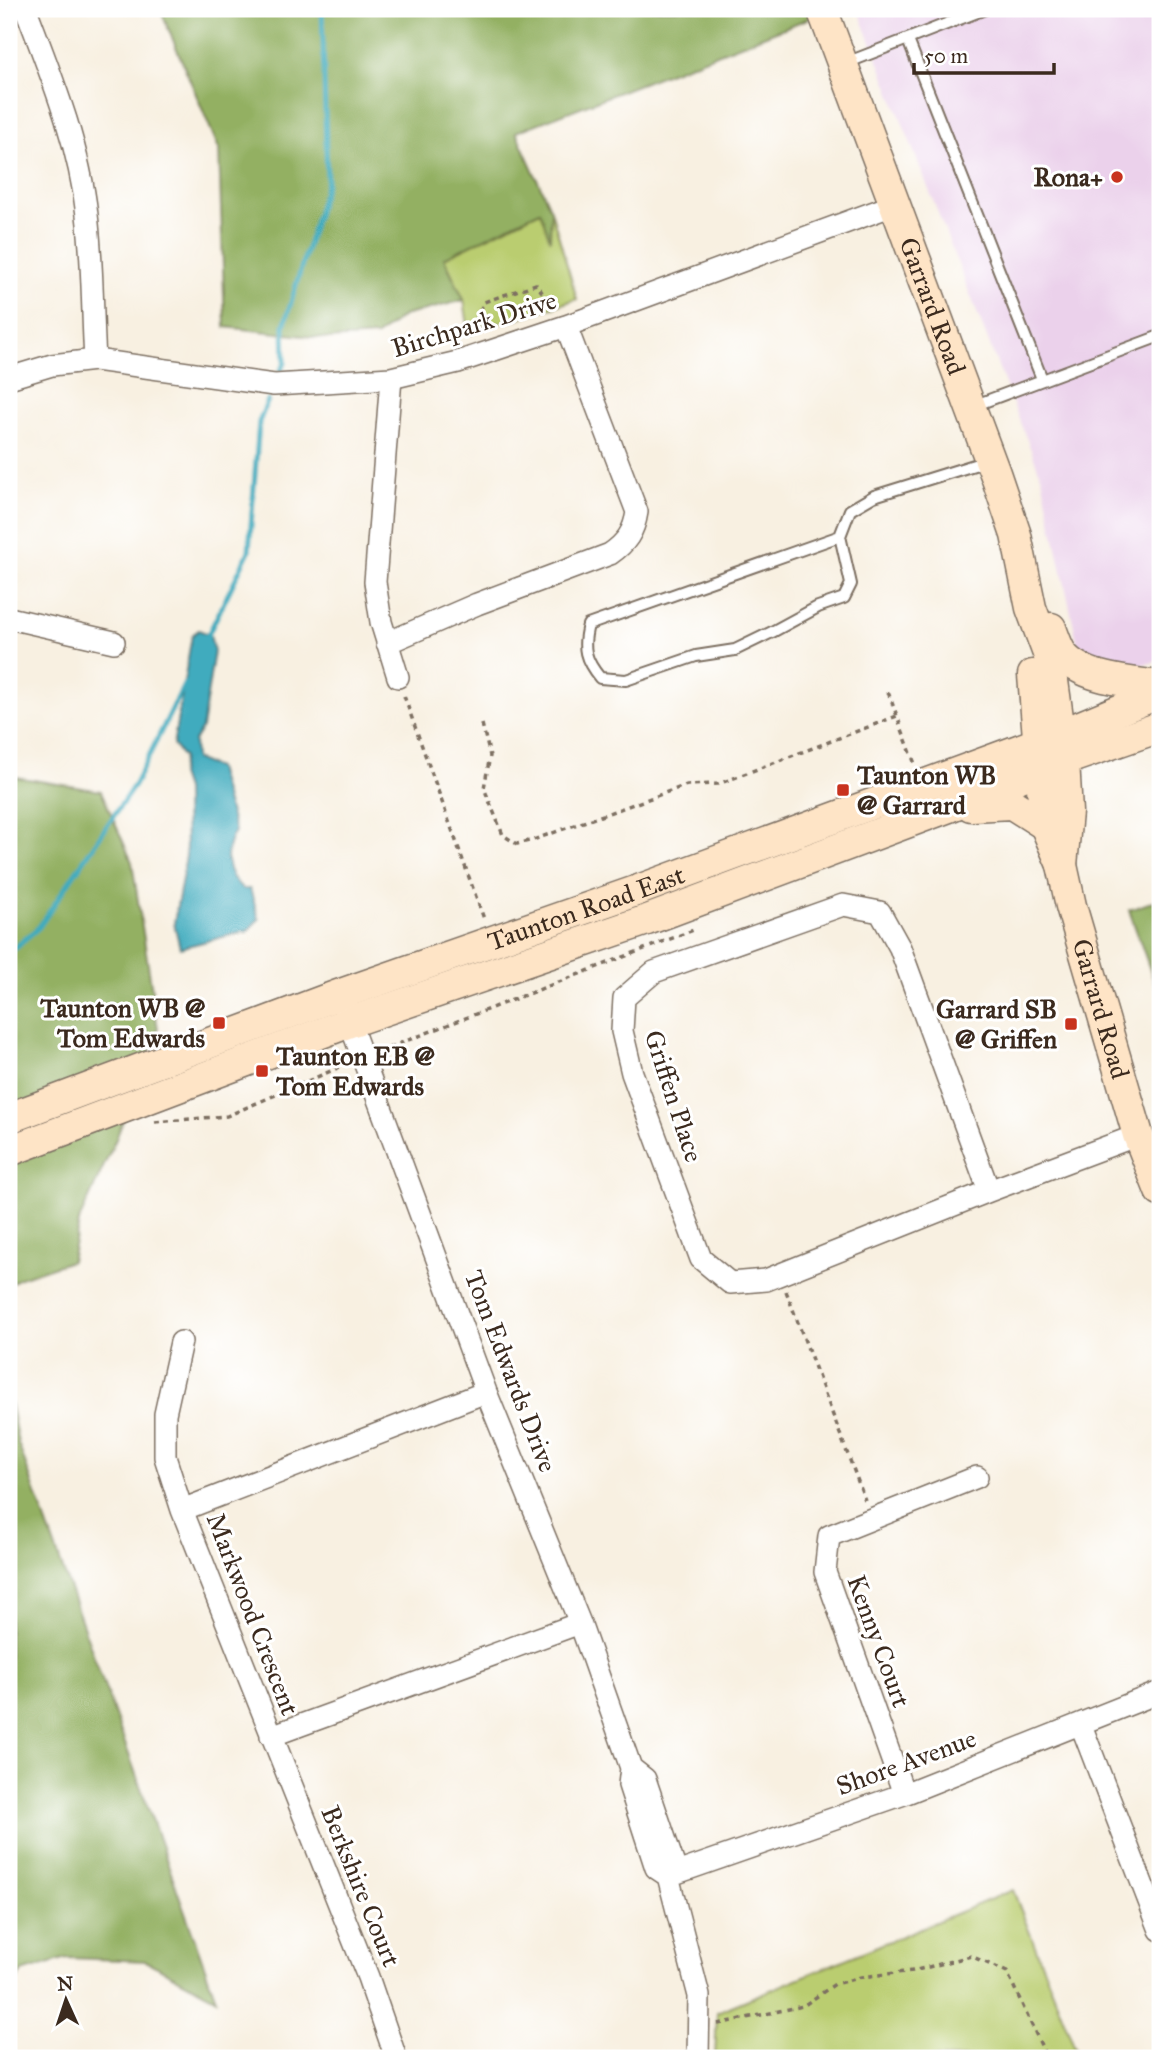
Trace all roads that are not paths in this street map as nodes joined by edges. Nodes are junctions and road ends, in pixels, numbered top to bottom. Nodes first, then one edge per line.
1 (26, 9) edge
2 (822, 9) edge
3 (985, 9) edge
4 (908, 40) junction
5 (843, 64) junction
6 (896, 204) junction
7 (566, 326) junction
8 (1160, 336) edge
9 (95, 360) junction
10 (9, 378) edge
11 (391, 379) junction
12 (1042, 379) junction
13 (971, 407) junction
14 (990, 460) junction
15 (840, 536) junction
16 (1025, 574) junction
17 (9, 618) edge
18 (114, 642) dead end
19 (387, 643) junction
20 (398, 677) road end
21 (1160, 686) edge
22 (1160, 693) edge
23 (1159, 730) edge
24 (1051, 751) junction
25 (949, 807) junction
26 (1045, 825) junction
27 (1062, 865) junction
28 (344, 1008) junction
29 (9, 1118) edge
30 (1138, 1135) junction
31 (9, 1152) edge
32 (989, 1191) junction
33 (1160, 1191) edge
34 (181, 1342) dead end
35 (486, 1392) junction
36 (976, 1477) dead end
37 (182, 1510) junction
38 (580, 1623) junction
39 (1160, 1692) edge
40 (1081, 1725) junction
41 (271, 1736) junction
42 (904, 1794) junction
43 (668, 1876) junction
44 (1160, 1930) edge
45 (396, 2058) edge
46 (698, 2058) edge

1 - 9 street
2 - 5 main road, Garrard Road
3 - 4 lane
4 - 5 lane
4 - 12 lane
5 - 6 main road, Garrard Road
6 - 7 street, Birchpark Drive
6 - 13 main road, Garrard Road
7 - 11 street, Birchpark Drive
7 - 19 street
8 - 12 lane
9 - 10 street, Birchpark Drive
9 - 11 street, Birchpark Drive
11 - 19 street
12 - 13 lane
13 - 14 main road, Garrard Road
14 - 15 lane
14 - 16 main road, Garrard Road
15 - 15 lane
16 - 21 main road
16 - 24 main road, Garrard Road
17 - 18 street
19 - 20 street
22 - 24 main road, Taunton Road East
23 - 24 main road, Taunton Road East
24 - 25 main road, Taunton Road East
24 - 26 main road, Garrard Road
24 - 27 main road, Garrard Road
24 - 28 main road, Taunton Road East
25 - 26 main road
25 - 28 main road, Taunton Road East
26 - 27 main road, Garrard Road
27 - 30 main road, Garrard Road
28 - 29 main road, Taunton Road East
28 - 31 main road, Taunton Road East
28 - 35 street, Tom Edwards Drive
30 - 32 street, Griffen Place
30 - 33 main road, Garrard Road
32 - 32 street, Griffen Place
34 - 37 street
35 - 37 street, Markwood Crescent
35 - 38 street, Tom Edwards Drive
36 - 42 street, Kenny Court
37 - 41 street, Markwood Crescent
38 - 41 street, Markwood Crescent
38 - 43 street, Tom Edwards Drive
39 - 40 street, Shore Avenue
40 - 42 street, Shore Avenue
40 - 44 street
41 - 45 street, Berkshire Court
42 - 43 street, Shore Avenue
43 - 46 street, Tom Edwards Drive

